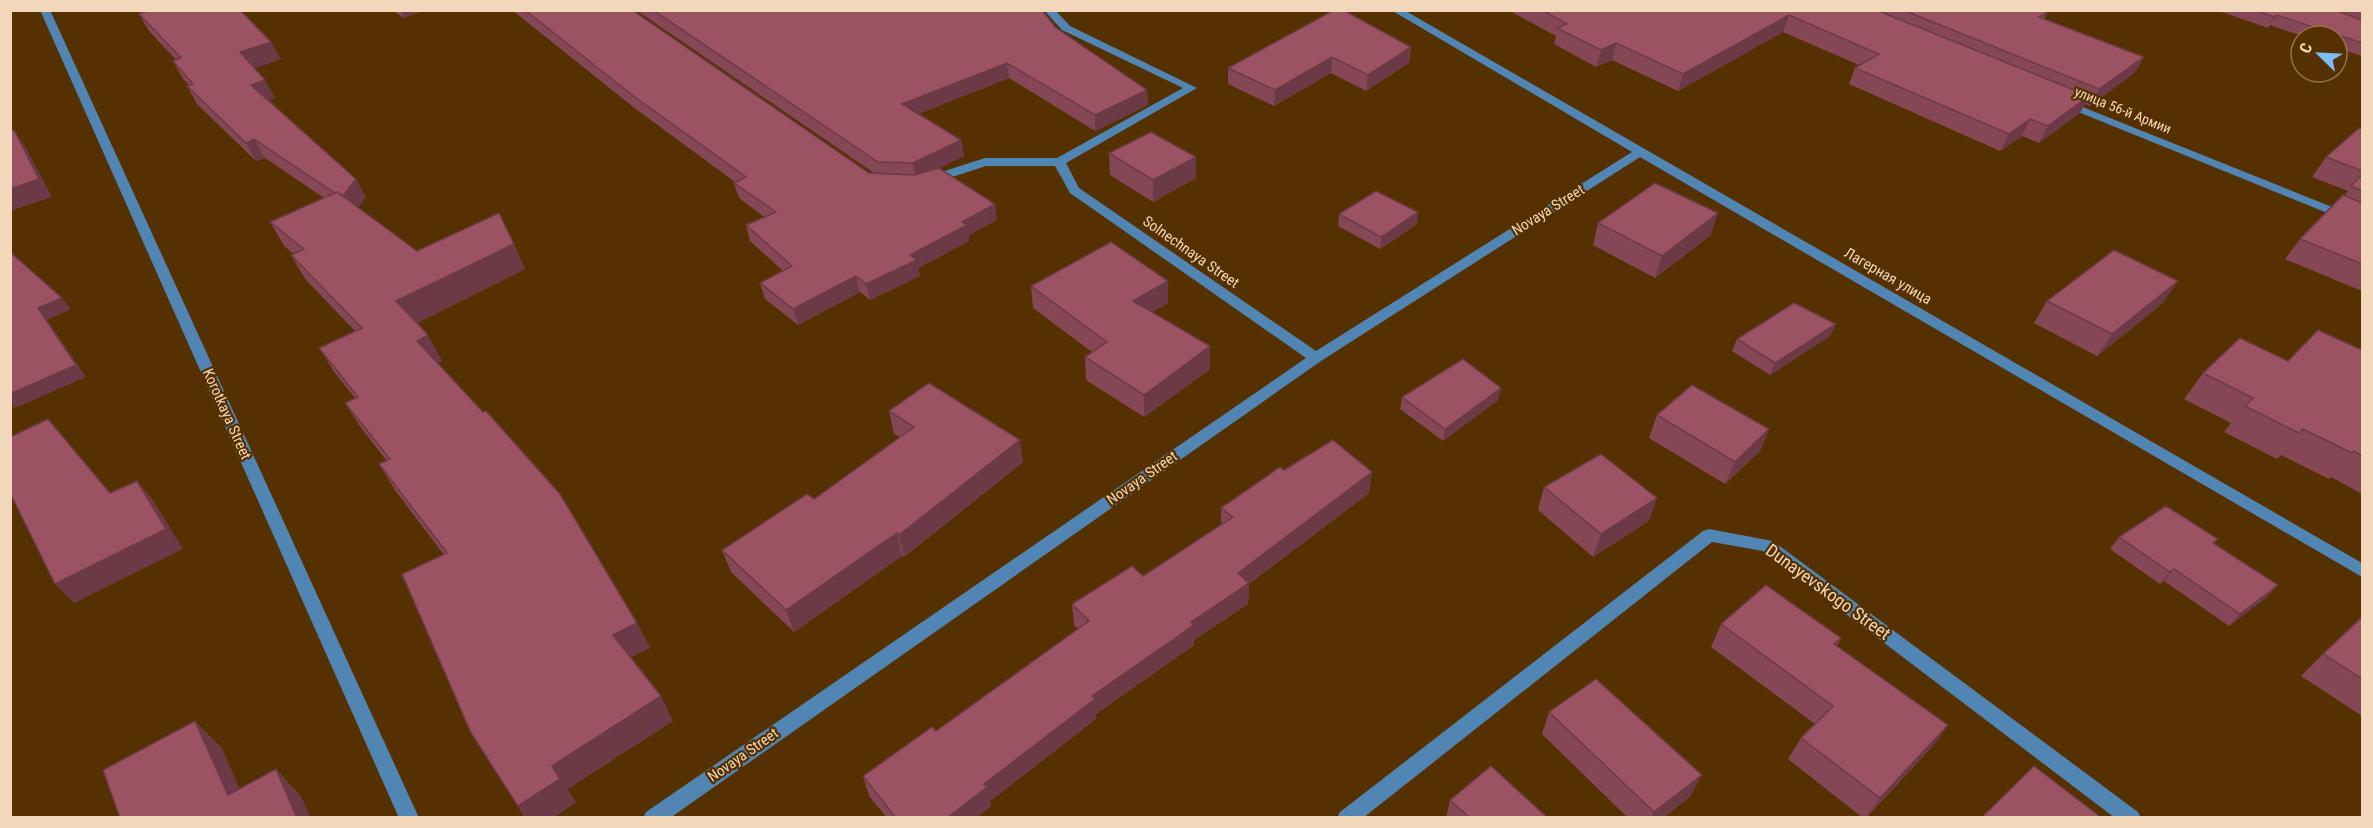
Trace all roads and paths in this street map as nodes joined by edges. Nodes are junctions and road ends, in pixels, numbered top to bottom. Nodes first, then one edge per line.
1 (45, 10) edge
2 (1049, 10) edge
3 (1396, 10) edge
4 (2057, 99) edge
5 (1640, 152) junction
6 (1059, 162) junction
7 (917, 185) edge
8 (2362, 223) edge
9 (1316, 358) junction
10 (2362, 571) edge
11 (409, 818) edge
12 (653, 818) edge
13 (1347, 818) edge
14 (2131, 818) edge

1 - 11 street, Korotkaya Street
2 - 6 street
3 - 5 street, Лагерная улица
4 - 8 street, улица 56-й Армии
5 - 9 street, Novaya Street
5 - 10 street, Лагерная улица
6 - 7 street
6 - 9 street, Solnechnaya Street
9 - 12 street, Novaya Street
13 - 14 street, Dunayevskogo Street

